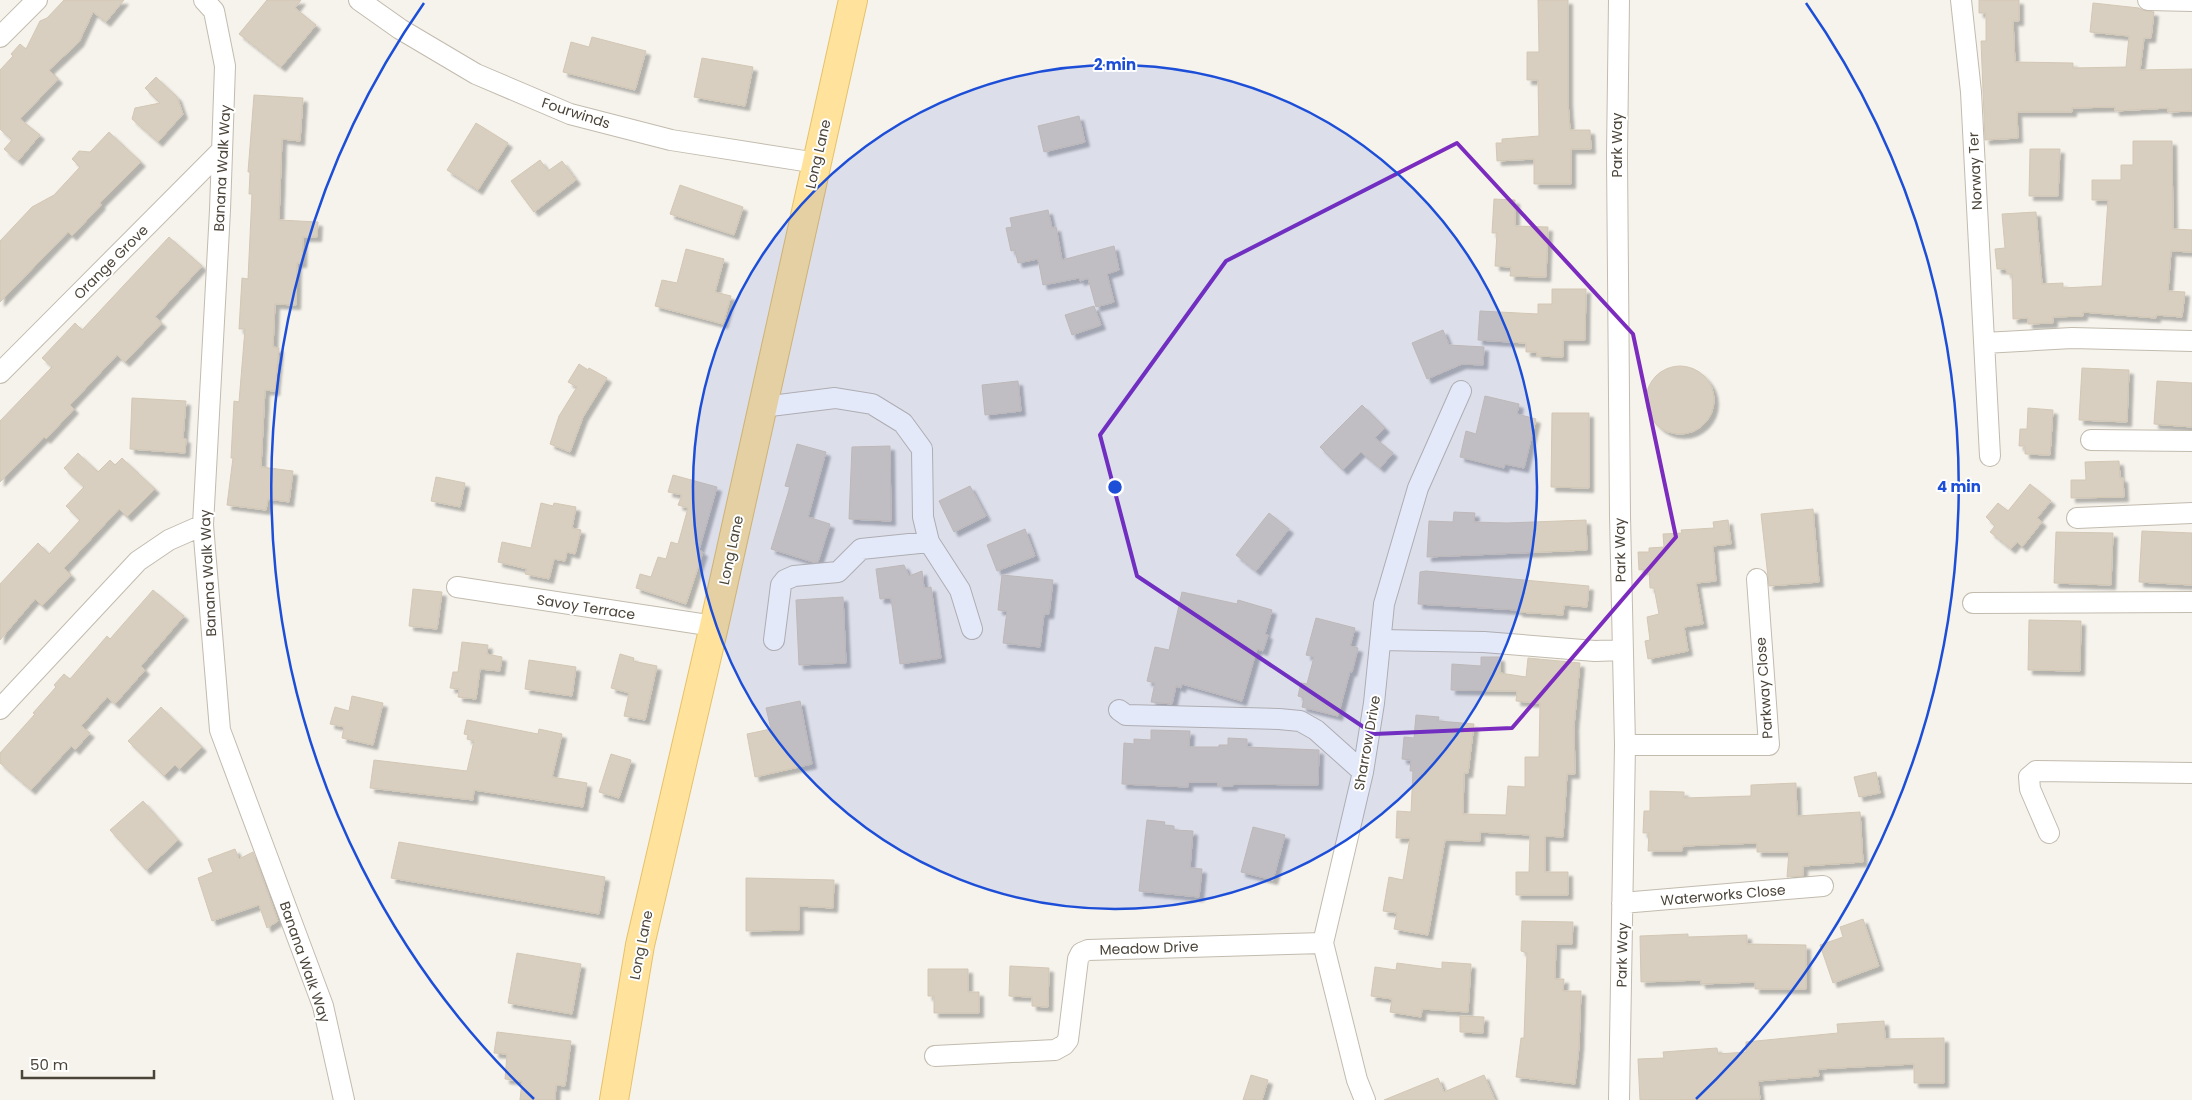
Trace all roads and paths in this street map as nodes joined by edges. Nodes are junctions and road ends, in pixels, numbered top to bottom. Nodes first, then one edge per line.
1 (37, 0) edge
2 (359, 0) edge
3 (852, 0) edge
4 (1619, 0) edge
5 (1961, 0) edge
6 (2148, 0) edge
7 (2192, 1) edge
8 (214, 4) edge
9 (0, 37) edge
10 (222, 150) junction
11 (816, 163) junction
12 (2192, 341) edge
13 (1984, 342) junction
14 (0, 374) edge
15 (1462, 391) dead end
16 (762, 407) junction
17 (2091, 440) dead end
18 (2192, 441) edge
19 (1990, 456) dead end
20 (2192, 513) edge
21 (2077, 518) dead end
22 (203, 525) junction
23 (929, 542) junction
24 (1757, 579) dead end
25 (458, 587) dead end
26 (2192, 602) edge
27 (1973, 603) dead end
28 (714, 626) junction
29 (972, 629) dead end
30 (774, 640) dead end
31 (1380, 640) junction
32 (1623, 650) junction
33 (0, 709) edge
34 (1119, 710) dead end
35 (1625, 745) junction
36 (1363, 772) junction
37 (2192, 773) edge
38 (2049, 833) dead end
39 (1823, 886) dead end
40 (1622, 903) junction
41 (1323, 943) junction
42 (935, 1056) dead end
43 (344, 1100) edge
44 (614, 1100) edge
45 (1365, 1100) edge
46 (1619, 1100) edge

1 - 9 street
2 - 11 street, Fourwinds
3 - 11 main road, Long Lane
4 - 32 street, Park Way
5 - 13 street, Norway Ter
6 - 7 street
8 - 10 street, Banana Walk Way
10 - 14 street, Orange Grove
10 - 22 street, Banana Walk Way
11 - 16 main road, Long Lane
12 - 13 street
13 - 19 street, Norway Ter
15 - 31 street, Sharrow Drive
16 - 23 street
16 - 28 main road, Long Lane
17 - 18 street
20 - 21 street
22 - 33 street
22 - 43 street, Banana Walk Way
23 - 29 street
23 - 30 street
24 - 35 street, Parkway Close
25 - 28 street, Savoy Terrace
26 - 27 street
28 - 44 main road, Long Lane
31 - 32 street
31 - 36 street, Sharrow Drive
32 - 35 street, Park Way
34 - 36 street
35 - 40 street, Park Way
36 - 41 street, Sharrow Drive
37 - 38 street
39 - 40 street, Waterworks Close
40 - 46 street, Park Way
41 - 42 street, Meadow Drive
41 - 45 street, Sharrow Drive

